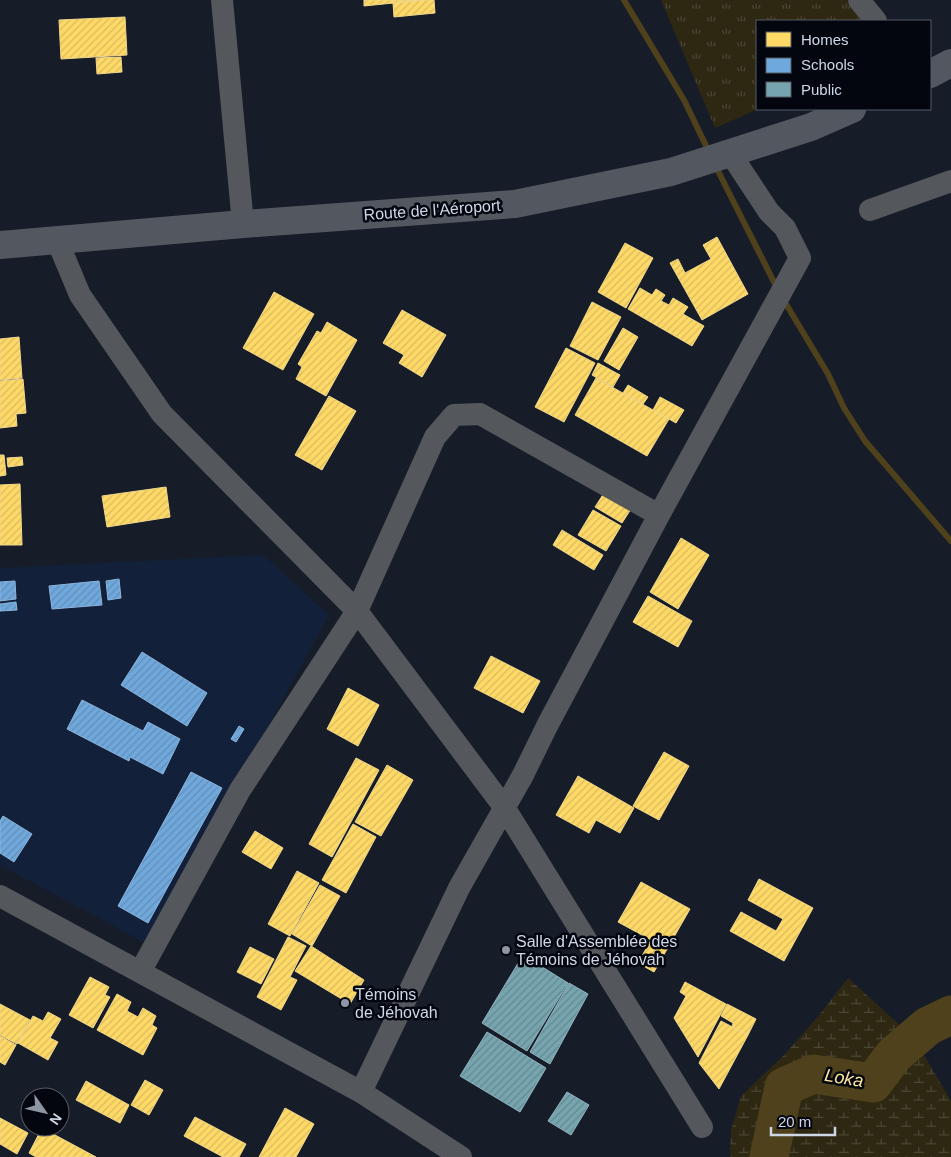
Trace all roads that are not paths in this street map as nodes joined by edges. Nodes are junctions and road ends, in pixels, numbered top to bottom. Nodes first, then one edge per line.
1 (222, 0) edge
2 (859, 0) edge
3 (875, 20) edge
4 (951, 63) edge
5 (931, 73) edge
6 (850, 110) edge
7 (730, 153) junction
8 (951, 181) edge
9 (870, 210) dead end
10 (242, 224) junction
11 (57, 240) junction
12 (0, 245) edge
13 (659, 515) junction
14 (357, 612) junction
15 (504, 807) junction
16 (0, 896) edge
17 (140, 972) junction
18 (361, 1092) junction
19 (702, 1127) dead end
20 (461, 1157) edge

1 - 10 street
2 - 3 street
4 - 5 main road
6 - 7 main road, Route de l'Aéroport
7 - 10 main road, Route de l'Aéroport
7 - 13 street
8 - 9 street
10 - 11 main road, Route de l'Aéroport
11 - 12 main road, Route de l'Aéroport
11 - 14 street
13 - 14 street
13 - 15 street
14 - 15 street
14 - 17 street
15 - 18 street
15 - 19 street
16 - 17 street
17 - 18 street
18 - 20 street

